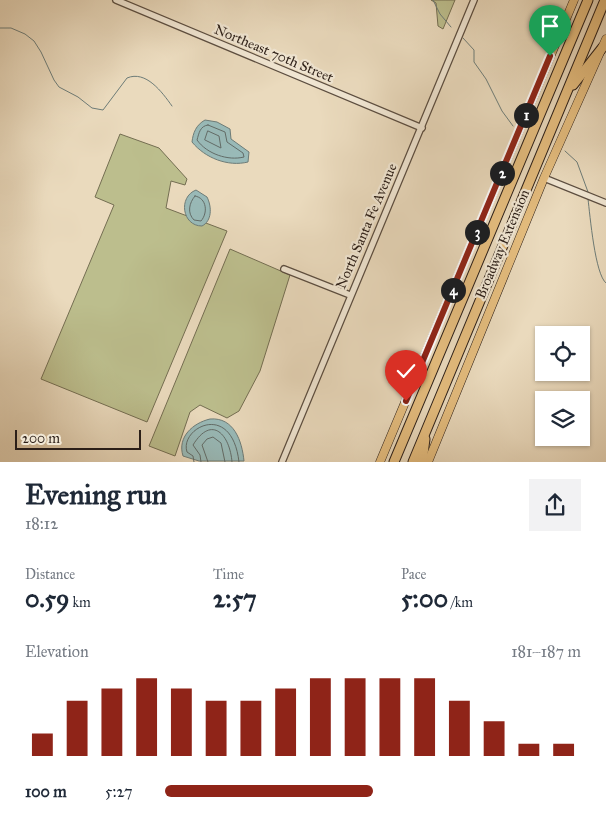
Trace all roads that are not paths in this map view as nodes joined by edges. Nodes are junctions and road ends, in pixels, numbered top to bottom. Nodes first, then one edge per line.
1 (116, 0) edge
2 (474, 0) edge
3 (574, 0) edge
4 (588, 0) edge
5 (605, 0) edge
6 (125, 2) edge
7 (604, 43) edge
8 (565, 96) junction
9 (422, 128) junction
10 (544, 178) junction
11 (606, 203) edge
12 (284, 269) dead end
13 (350, 294) junction
14 (426, 428) junction
15 (394, 459) edge
16 (282, 462) edge
17 (380, 462) edge
18 (412, 462) edge
19 (422, 462) edge
20 (428, 462) edge

1 - 6 street, Northeast 70th Street
2 - 9 street, North Santa Fe Avenue
3 - 17 main road, Broadway Extension
4 - 15 highway, Broadway Extension
5 - 8 highway, Broadway Extension
6 - 9 street, Northeast 70th Street
7 - 8 highway
7 - 10 main road, Broadway Extension
8 - 14 highway, Broadway Extension
9 - 13 street, North Santa Fe Avenue
10 - 11 street
10 - 20 main road, Broadway Extension
12 - 13 street
13 - 16 street, North Santa Fe Avenue
14 - 18 highway, Broadway Extension
14 - 19 highway

